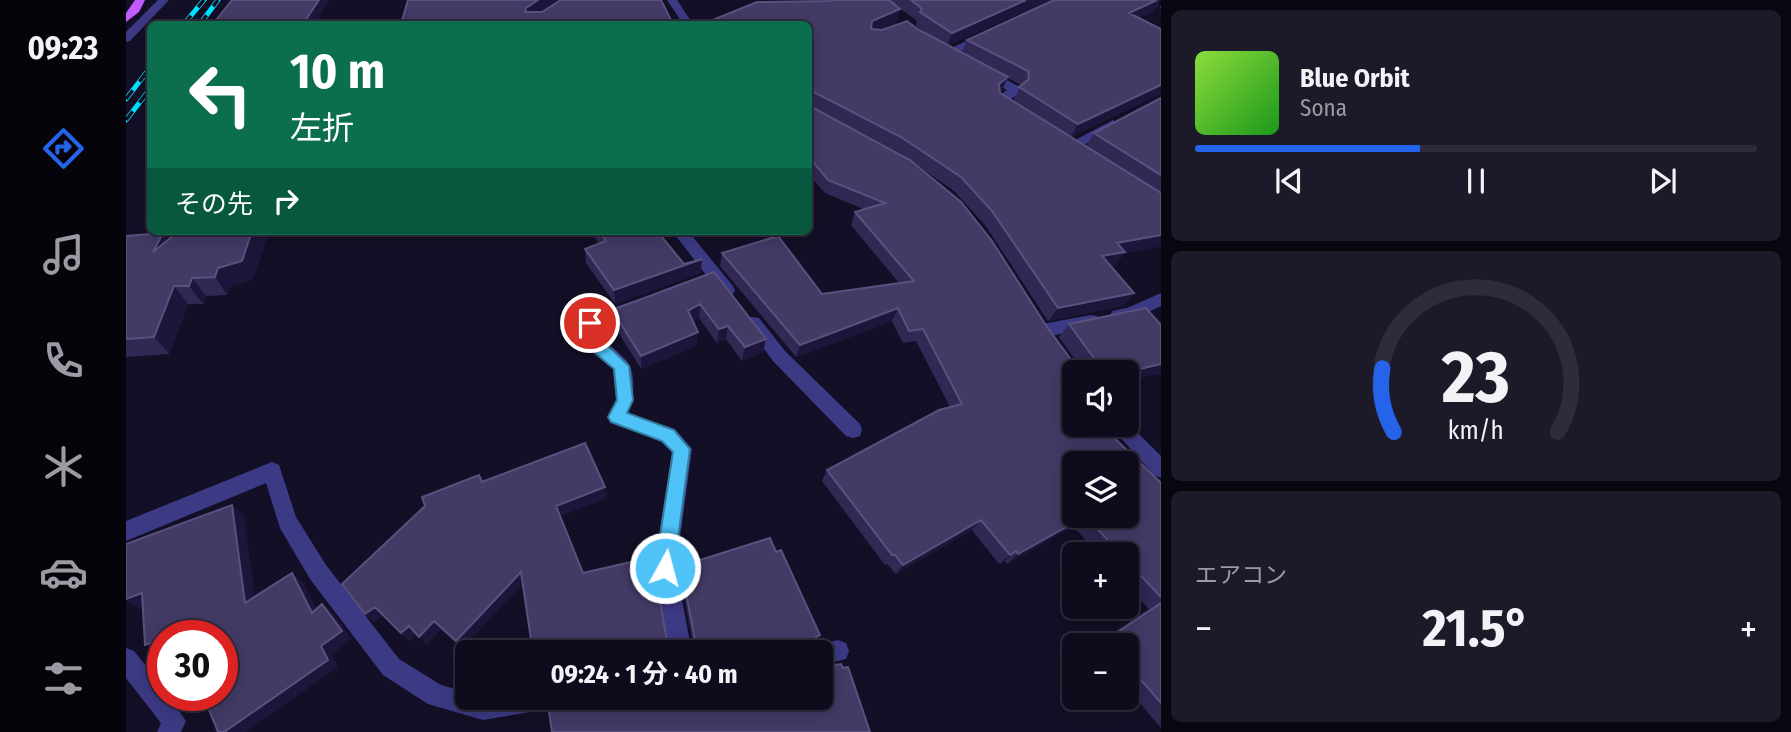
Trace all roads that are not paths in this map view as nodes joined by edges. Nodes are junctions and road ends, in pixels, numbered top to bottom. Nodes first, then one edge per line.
1 (140, 0) edge
2 (164, 0) edge
3 (672, 0) edge
4 (126, 19) edge
5 (686, 21) edge
6 (994, 32) edge
7 (126, 39) edge
8 (1023, 117) edge
9 (1127, 117) edge
10 (1069, 147) edge
11 (682, 235) edge
12 (1161, 299) edge
13 (653, 300) edge
14 (1043, 332) edge
15 (853, 430) dead end
16 (1130, 437) edge
17 (1161, 468) edge
18 (126, 531) edge
19 (679, 640) edge
20 (126, 659) edge
21 (455, 701) edge
22 (169, 732) edge

1 - 4 main road
2 - 7 street
3 - 5 street
6 - 8 street
9 - 10 street
11 - 15 street
12 - 14 street
13 - 19 street
16 - 17 street
18 - 21 street
20 - 22 street

